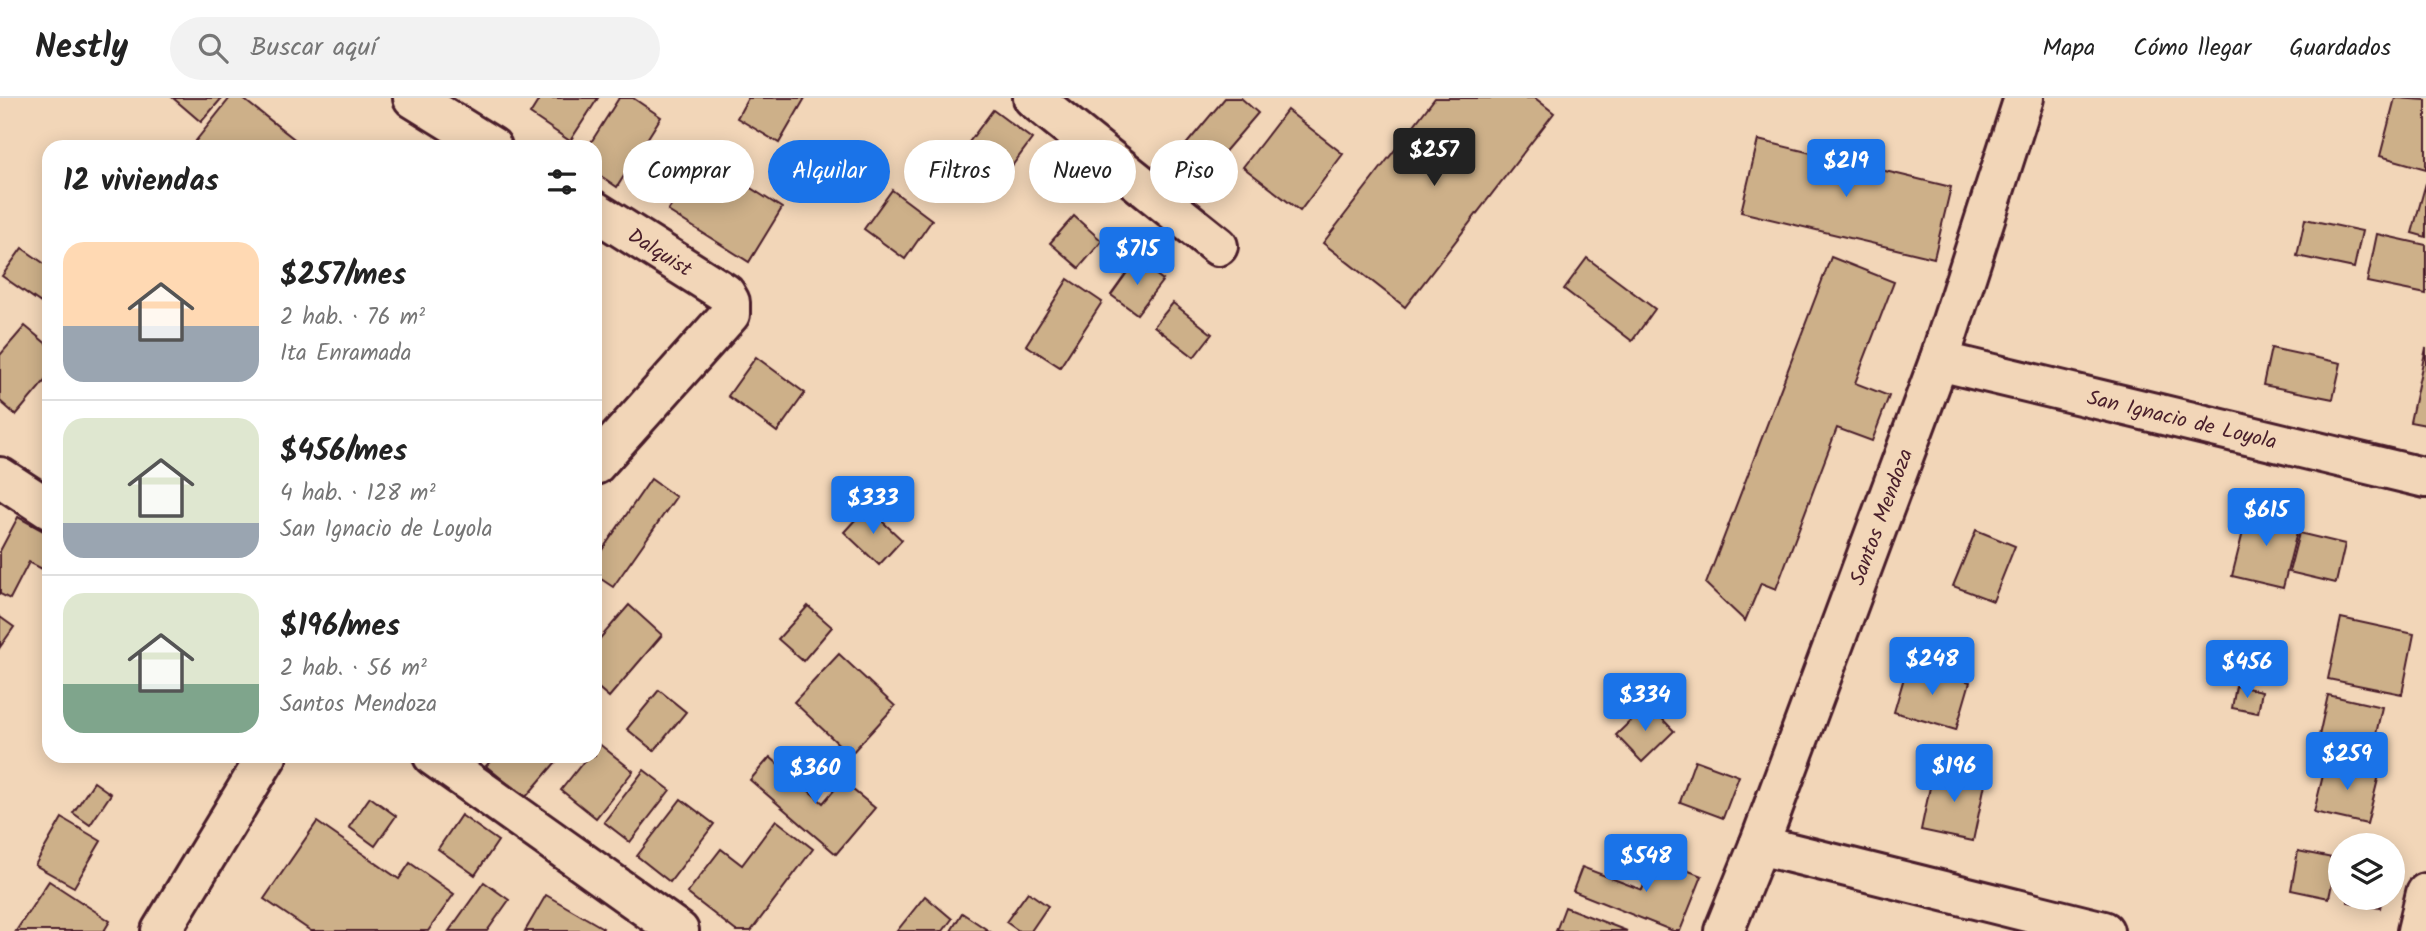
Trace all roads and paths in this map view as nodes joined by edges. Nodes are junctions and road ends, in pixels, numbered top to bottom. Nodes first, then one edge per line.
1 (413, 98) edge
2 (1033, 98) edge
3 (2024, 98) edge
4 (481, 140) edge
5 (602, 215) edge
6 (1218, 246) dead end
7 (1939, 361) junction
8 (602, 457) edge
9 (0, 477) edge
10 (2426, 478) edge
11 (42, 504) edge
12 (263, 763) edge
13 (443, 763) edge
14 (1759, 845) junction
15 (2426, 893) edge
16 (162, 931) edge
17 (679, 931) edge
18 (1724, 931) edge
19 (2104, 931) edge
20 (2417, 931) edge

1 - 4 street
2 - 6 street
3 - 7 street, Santos Mendoza
5 - 8 street, Dalquist
7 - 10 street, San Ignacio de Loyola
7 - 14 street, Santos Mendoza
9 - 11 street
12 - 16 street
13 - 17 street
14 - 18 street, Santos Mendoza
14 - 19 street
15 - 20 street

